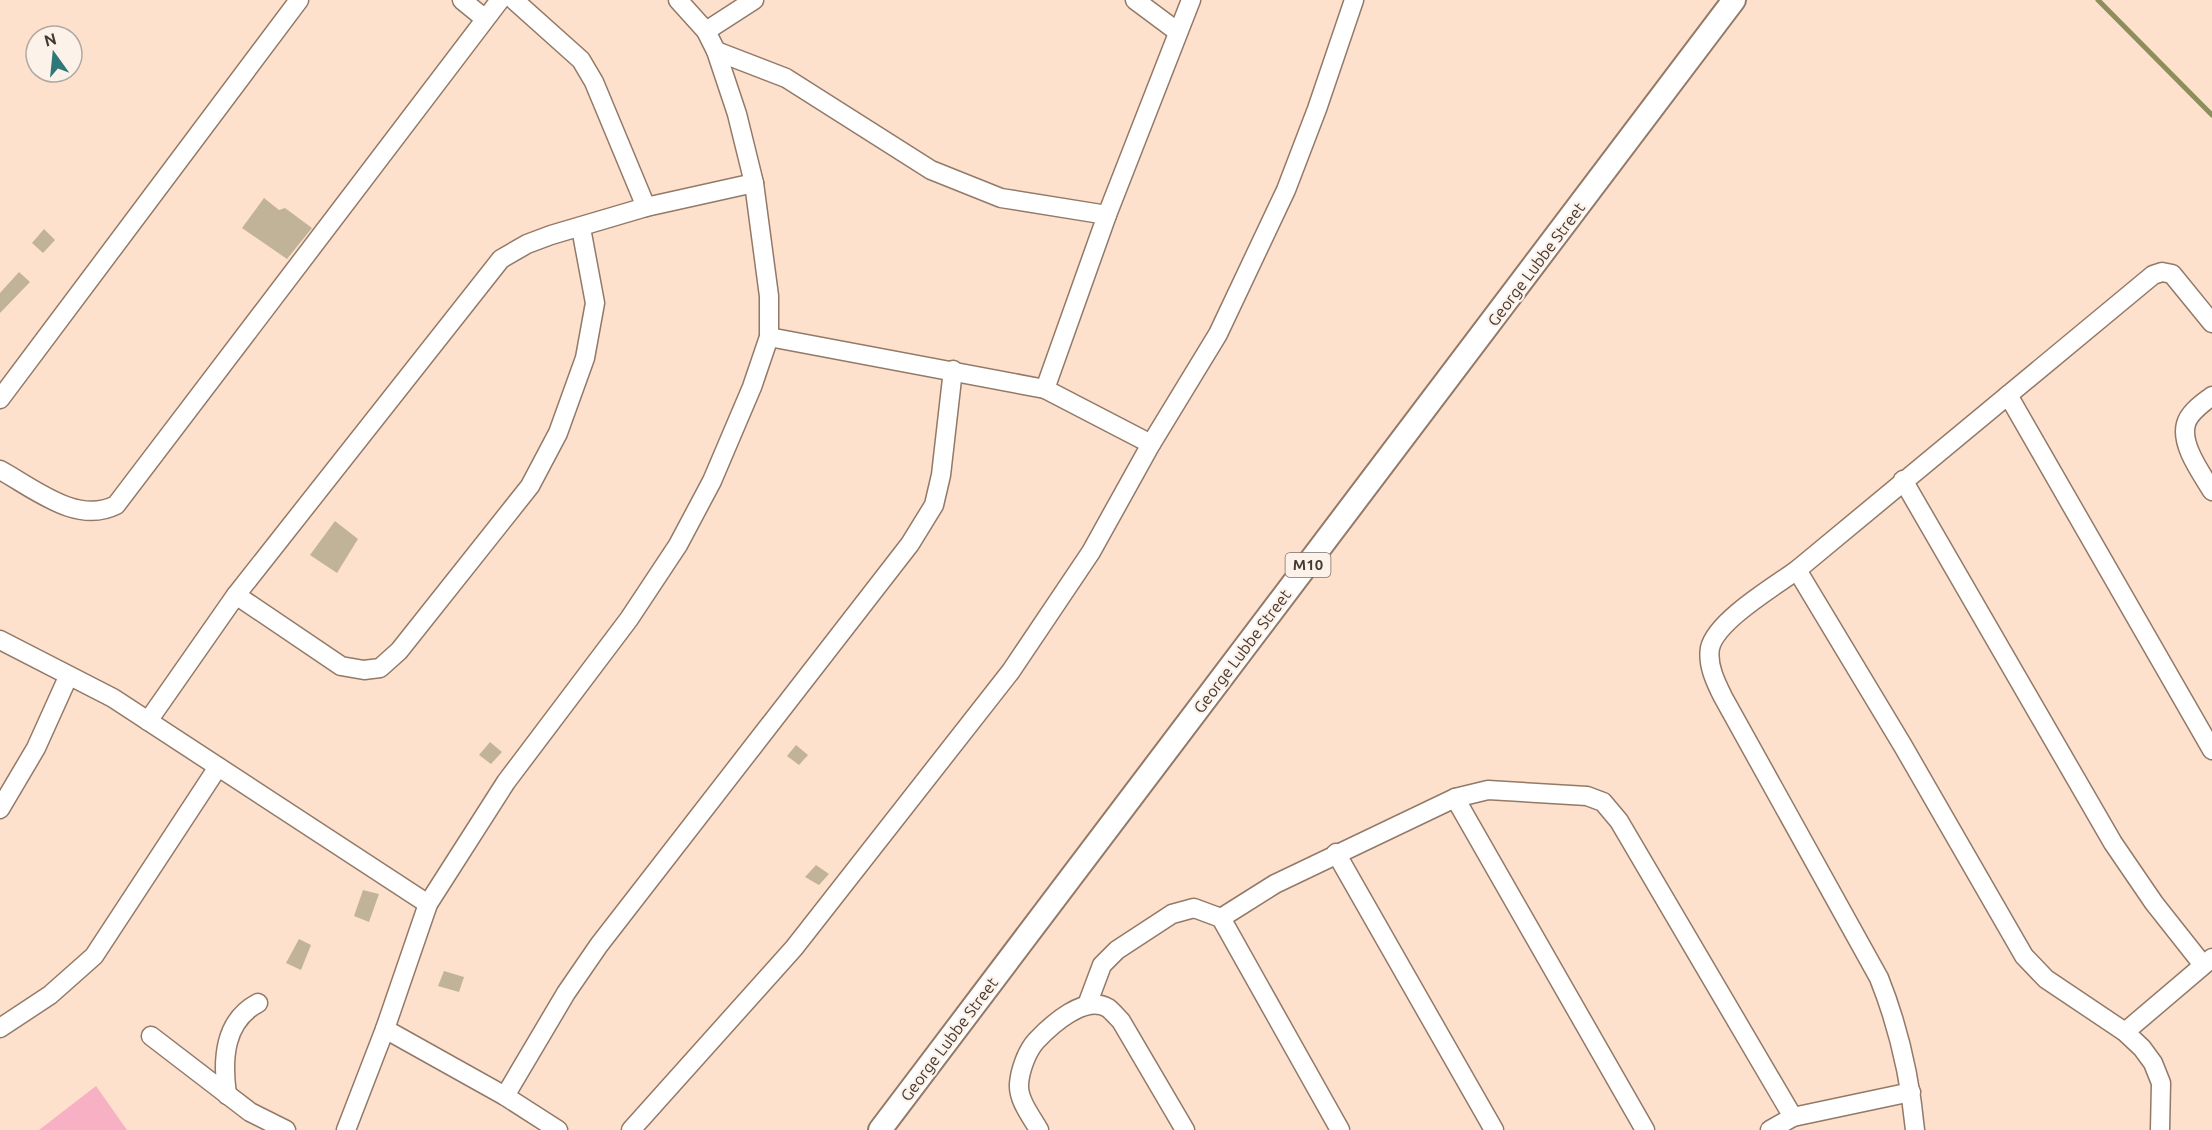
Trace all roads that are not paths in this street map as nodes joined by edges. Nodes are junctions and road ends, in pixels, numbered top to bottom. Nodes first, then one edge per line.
1 (299, 0) edge
2 (462, 0) edge
3 (500, 0) edge
4 (514, 0) edge
5 (678, 0) edge
6 (754, 0) edge
7 (1135, 0) edge
8 (1191, 0) edge
9 (1353, 0) edge
10 (1734, 0) edge
11 (484, 18) junction
12 (706, 31) junction
13 (1178, 32) junction
14 (716, 51) junction
15 (753, 183) junction
16 (646, 207) junction
17 (1107, 215) junction
18 (581, 228) junction
19 (2212, 323) edge
20 (769, 337) junction
21 (953, 370) junction
22 (1045, 389) junction
23 (2008, 394) junction
24 (2212, 396) edge
25 (0, 399) edge
26 (1151, 444) junction
27 (0, 470) edge
28 (1904, 480) junction
29 (2212, 491) edge
30 (1797, 570) junction
31 (236, 595) junction
32 (0, 640) edge
33 (68, 677) junction
34 (148, 721) junction
35 (2212, 750) edge
36 (218, 767) junction
37 (1455, 798) junction
38 (0, 809) edge
39 (1336, 853) junction
40 (428, 904) junction
41 (1221, 918) junction
42 (2208, 961) edge
43 (258, 1003) dead end
44 (1087, 1005) junction
45 (0, 1028) edge
46 (385, 1029) junction
47 (2125, 1032) junction
48 (151, 1036) dead end
49 (1911, 1092) junction
50 (227, 1095) junction
51 (505, 1096) junction
52 (1792, 1117) junction
53 (286, 1130) edge
54 (346, 1130) edge
55 (558, 1130) edge
56 (631, 1130) edge
57 (880, 1130) edge
58 (1039, 1130) edge
59 (1185, 1130) edge
60 (1340, 1130) edge
61 (1494, 1130) edge
62 (1645, 1130) edge
63 (1770, 1130) edge
64 (1916, 1130) edge
65 (2160, 1130) edge

1 - 25 street
2 - 11 street
3 - 11 street
4 - 16 street
5 - 12 street
6 - 12 street
7 - 13 street
8 - 13 street
9 - 26 street
10 - 57 main road, George Lubbe Street / M10
11 - 27 street
12 - 14 street
13 - 17 street
14 - 15 street
14 - 17 street
15 - 16 street
15 - 20 street
16 - 18 street
17 - 22 street
18 - 31 street
18 - 31 street
19 - 23 street
20 - 21 street
20 - 40 street
21 - 22 street
21 - 51 street
22 - 26 street
23 - 28 street
23 - 35 street
24 - 29 street
26 - 56 street
28 - 30 street
28 - 42 street
30 - 47 street
30 - 49 street
31 - 34 street
32 - 33 street
33 - 34 street
33 - 38 street
34 - 36 street
36 - 40 street
36 - 45 street
37 - 39 street
37 - 52 street
37 - 62 street
39 - 41 street
39 - 61 street
40 - 46 street
41 - 44 street
41 - 60 street
42 - 47 street
43 - 50 street
44 - 58 street
44 - 59 street
46 - 51 street
46 - 54 street
47 - 65 street
48 - 50 street
49 - 52 street
49 - 64 street
50 - 53 street
51 - 55 street
52 - 63 street

